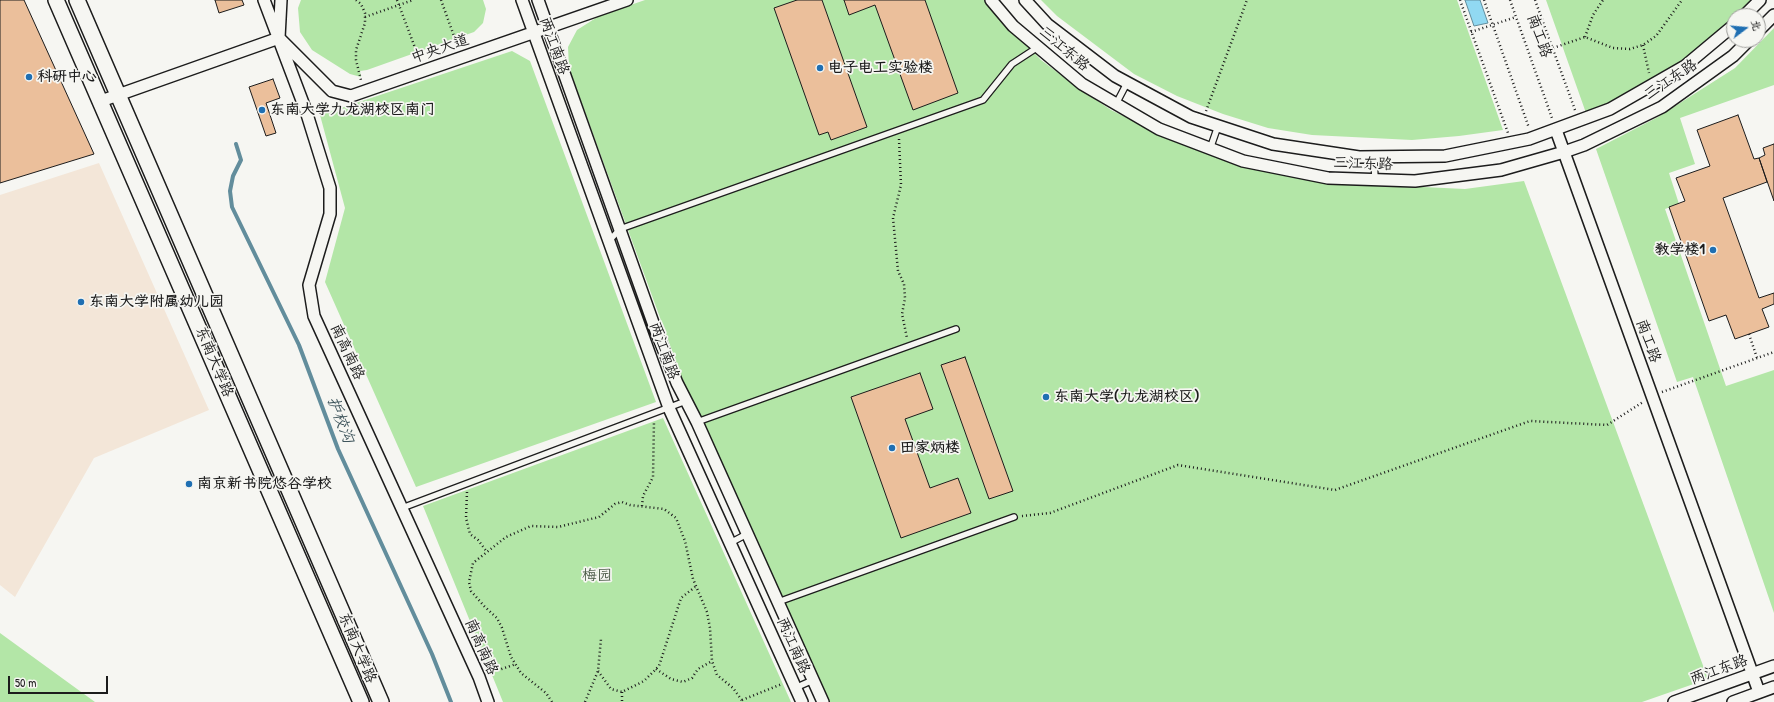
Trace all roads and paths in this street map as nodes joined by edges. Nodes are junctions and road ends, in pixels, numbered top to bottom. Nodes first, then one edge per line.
1 (56, 0) edge
2 (77, 0) edge
3 (264, 0) edge
4 (281, 0) edge
5 (362, 0) edge
6 (397, 0) edge
7 (413, 0) edge
8 (441, 0) edge
9 (522, 0) edge
10 (538, 0) edge
11 (627, 0) edge
12 (991, 0) edge
13 (1025, 0) edge
14 (1247, 0) edge
15 (1460, 0) edge
16 (1484, 0) edge
17 (1510, 0) edge
18 (1535, 0) edge
19 (1603, 0) edge
20 (1677, 0) edge
21 (1682, 0) edge
22 (1760, 0) edge
23 (357, 1) edge
24 (399, 5) junction
25 (1679, 5) junction
26 (1752, 8) edge
27 (1774, 15) edge
28 (365, 17) junction
29 (1516, 17) junction
30 (1766, 23) edge
31 (1493, 25) junction
32 (548, 28) junction
33 (1471, 32) junction
34 (1726, 32) edge
35 (534, 33) junction
36 (1585, 37) junction
37 (279, 38) junction
38 (1643, 45) junction
39 (1038, 47) junction
40 (1552, 48) junction
41 (1741, 48) edge
42 (462, 58) junction
43 (424, 71) junction
44 (1126, 82) junction
45 (1651, 85) junction
46 (364, 91) junction
47 (118, 95) junction
48 (101, 101) junction
49 (1116, 104) junction
50 (1202, 120) junction
51 (1579, 121) junction
52 (1218, 126) junction
53 (898, 130) junction
54 (1556, 130) junction
55 (1533, 138) junction
56 (1512, 143) junction
57 (1210, 149) junction
58 (1564, 152) junction
59 (1374, 157) junction
60 (1375, 180) junction
61 (620, 229) junction
62 (609, 241) junction
63 (956, 329) dead end
64 (1749, 334) dead end
65 (908, 346) junction
66 (1774, 352) edge
67 (1757, 358) junction
68 (1652, 396) junction
69 (686, 401) junction
70 (669, 408) junction
71 (655, 413) junction
72 (697, 422) junction
73 (468, 483) junction
74 (642, 506) junction
75 (402, 508) junction
76 (1014, 518) joint
77 (747, 534) junction
78 (730, 543) junction
79 (487, 552) junction
80 (695, 586) junction
81 (778, 602) junction
82 (601, 639) dead end
83 (712, 661) junction
84 (516, 664) junction
85 (1774, 666) edge
86 (656, 670) junction
87 (598, 671) junction
88 (1753, 674) junction
89 (479, 677) junction
90 (813, 680) junction
91 (793, 683) junction
92 (1774, 687) edge
93 (622, 692) junction
94 (1759, 692) junction
95 (742, 701) edge
96 (361, 702) edge
97 (381, 702) edge
98 (488, 702) edge
99 (552, 702) edge
100 (585, 702) edge
101 (622, 702) edge
102 (802, 702) edge
103 (823, 702) edge
104 (1674, 702) edge
105 (1733, 702) edge

1 - 48 main road, 东南大学路
2 - 47 main road, 东南大学路
3 - 37 street, 南高南路
4 - 37 street
5 - 23 path
6 - 24 path
7 - 24 path
8 - 42 path
9 - 35 street, 两江南路
10 - 32 street, 两江南路
11 - 32 street, 中央大道
12 - 39 street, 三江东路
13 - 44 street, 三江东路
14 - 50 path
15 - 33 path
16 - 31 path
17 - 29 path, 南工路
18 - 40 path
19 - 36 path
20 - 25 path
21 - 25 path
22 - 26 street
23 - 28 path
24 - 28 path
24 - 43 path
25 - 38 path
27 - 30 street
28 - 46 path
29 - 31 path
29 - 54 path, 南工路
31 - 33 path
31 - 55 path
32 - 35 street, 中央大道
32 - 61 street, 两江南路
33 - 56 path
34 - 45 street, 三江东路
35 - 42 street, 中央大道
35 - 62 street, 两江南路
36 - 38 path
36 - 40 path
37 - 46 street, 中央大道
37 - 47 street
37 - 75 street, 南高南路
38 - 45 path
39 - 49 street, 三江东路
39 - 53 lane
40 - 51 path
41 - 58 street, 三江东路
42 - 43 street, 中央大道
43 - 46 street, 中央大道
44 - 49 lane
44 - 50 street, 三江东路
45 - 51 street, 三江东路
47 - 48 street
47 - 97 main road, 东南大学路
48 - 96 main road, 东南大学路
49 - 57 street, 三江东路
50 - 52 street, 三江东路
51 - 54 street, 三江东路
52 - 57 lane
52 - 59 street, 三江东路
53 - 61 lane
53 - 65 path
54 - 55 street, 三江东路
54 - 58 street, 南工路
55 - 56 street, 三江东路
56 - 59 street, 三江东路
57 - 60 street, 三江东路
58 - 60 street, 三江东路
58 - 68 street, 南工路
59 - 60 lane
61 - 62 lane
61 - 69 street, 两江南路
62 - 70 street, 两江南路
63 - 65 lane
64 - 67 path
65 - 72 lane
66 - 67 path
67 - 68 path
68 - 76 path
68 - 88 street, 南工路
69 - 70 lane
69 - 72 street, 两江南路
70 - 71 lane
70 - 78 street, 两江南路
71 - 73 lane
71 - 74 path
72 - 77 street, 两江南路
73 - 75 lane
73 - 79 path
74 - 79 path
74 - 80 path
75 - 89 street, 南高南路
76 - 81 lane
77 - 78 lane
77 - 81 street, 两江南路
78 - 91 street, 两江南路
79 - 84 path
80 - 83 path
80 - 86 path
81 - 90 street, 两江南路
82 - 87 path
83 - 86 path
83 - 95 path
84 - 89 path
84 - 99 path
85 - 88 street, 两江东路
86 - 93 path
87 - 93 path
87 - 100 path
88 - 94 street, 南工路
88 - 104 street, 两江东路
89 - 98 street, 南高南路
90 - 91 lane
90 - 103 street, 两江南路
91 - 95 path
91 - 102 street, 两江南路
92 - 94 street
93 - 101 path
94 - 105 street

